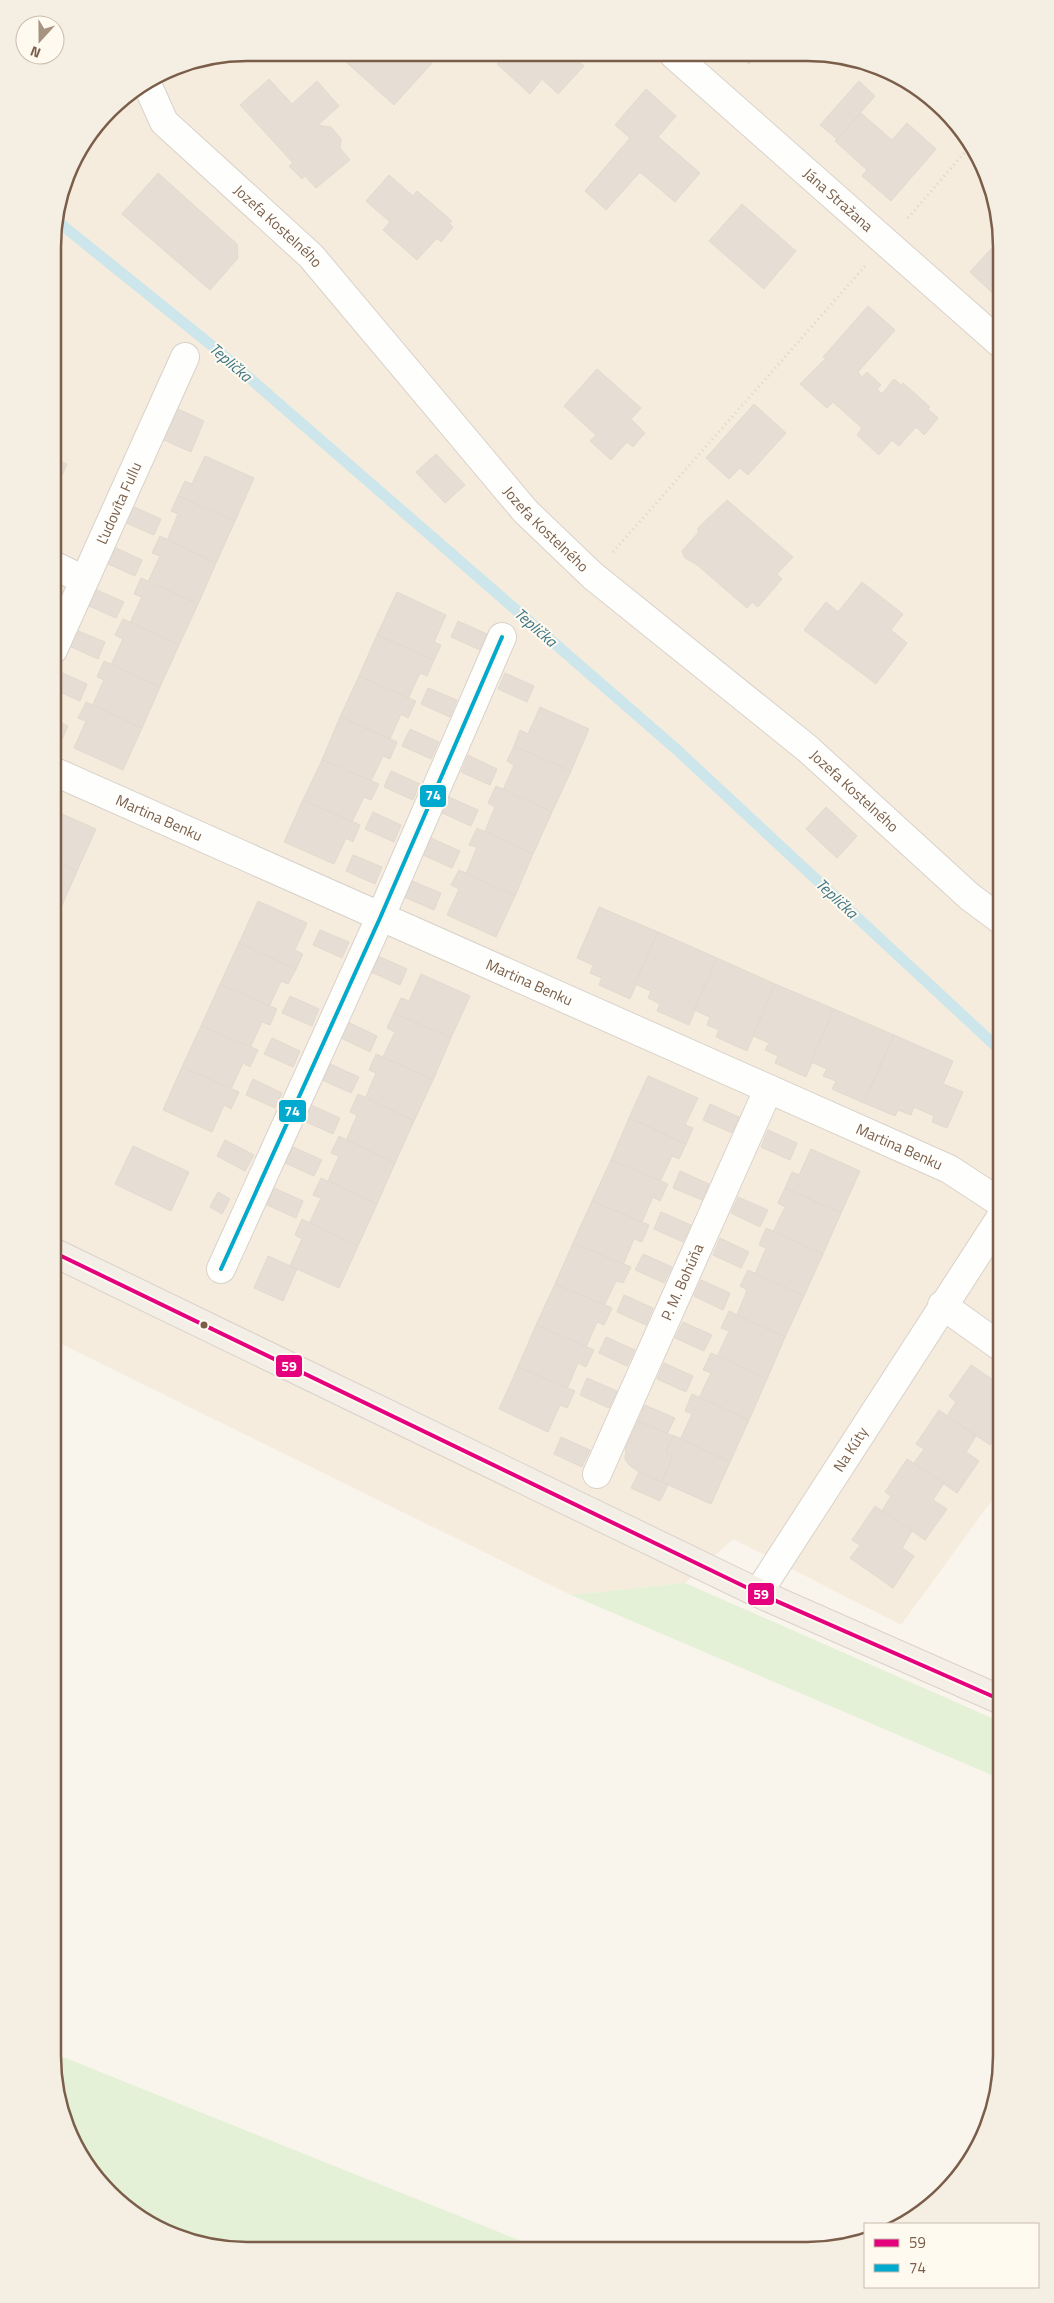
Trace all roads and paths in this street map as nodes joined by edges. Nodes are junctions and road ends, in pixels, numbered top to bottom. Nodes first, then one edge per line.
1 (681, 61) edge
2 (149, 89) edge
3 (966, 152) edge
4 (886, 243) junction
5 (993, 336) edge
6 (185, 357) dead end
7 (61, 569) edge
8 (593, 576) junction
9 (84, 580) junction
10 (61, 632) edge
11 (502, 637) dead end
12 (61, 775) edge
13 (993, 914) edge
14 (380, 918) junction
15 (768, 1090) junction
16 (993, 1199) edge
17 (993, 1229) edge
18 (61, 1256) edge
19 (221, 1269) dead end
20 (942, 1305) junction
21 (993, 1341) edge
22 (597, 1474) dead end
23 (758, 1593) junction
24 (993, 1696) edge

1 - 4 street, Jána Stražana
2 - 8 street, Jozefa Kostelného
3 - 4 path
4 - 5 street, Jána Stražana
4 - 8 path
6 - 9 street, Ľudovíta Fullu
7 - 9 street
8 - 13 street, Jozefa Kostelného
9 - 10 street, Ľudovíta Fullu
11 - 14 street
12 - 14 street, Martina Benku
14 - 15 street, Martina Benku
14 - 19 street
15 - 16 street, Martina Benku
15 - 22 street, P. M. Bohúňa
17 - 20 street, Na Kúty
18 - 23 main road
20 - 21 street
20 - 23 street, Na Kúty
23 - 24 main road

